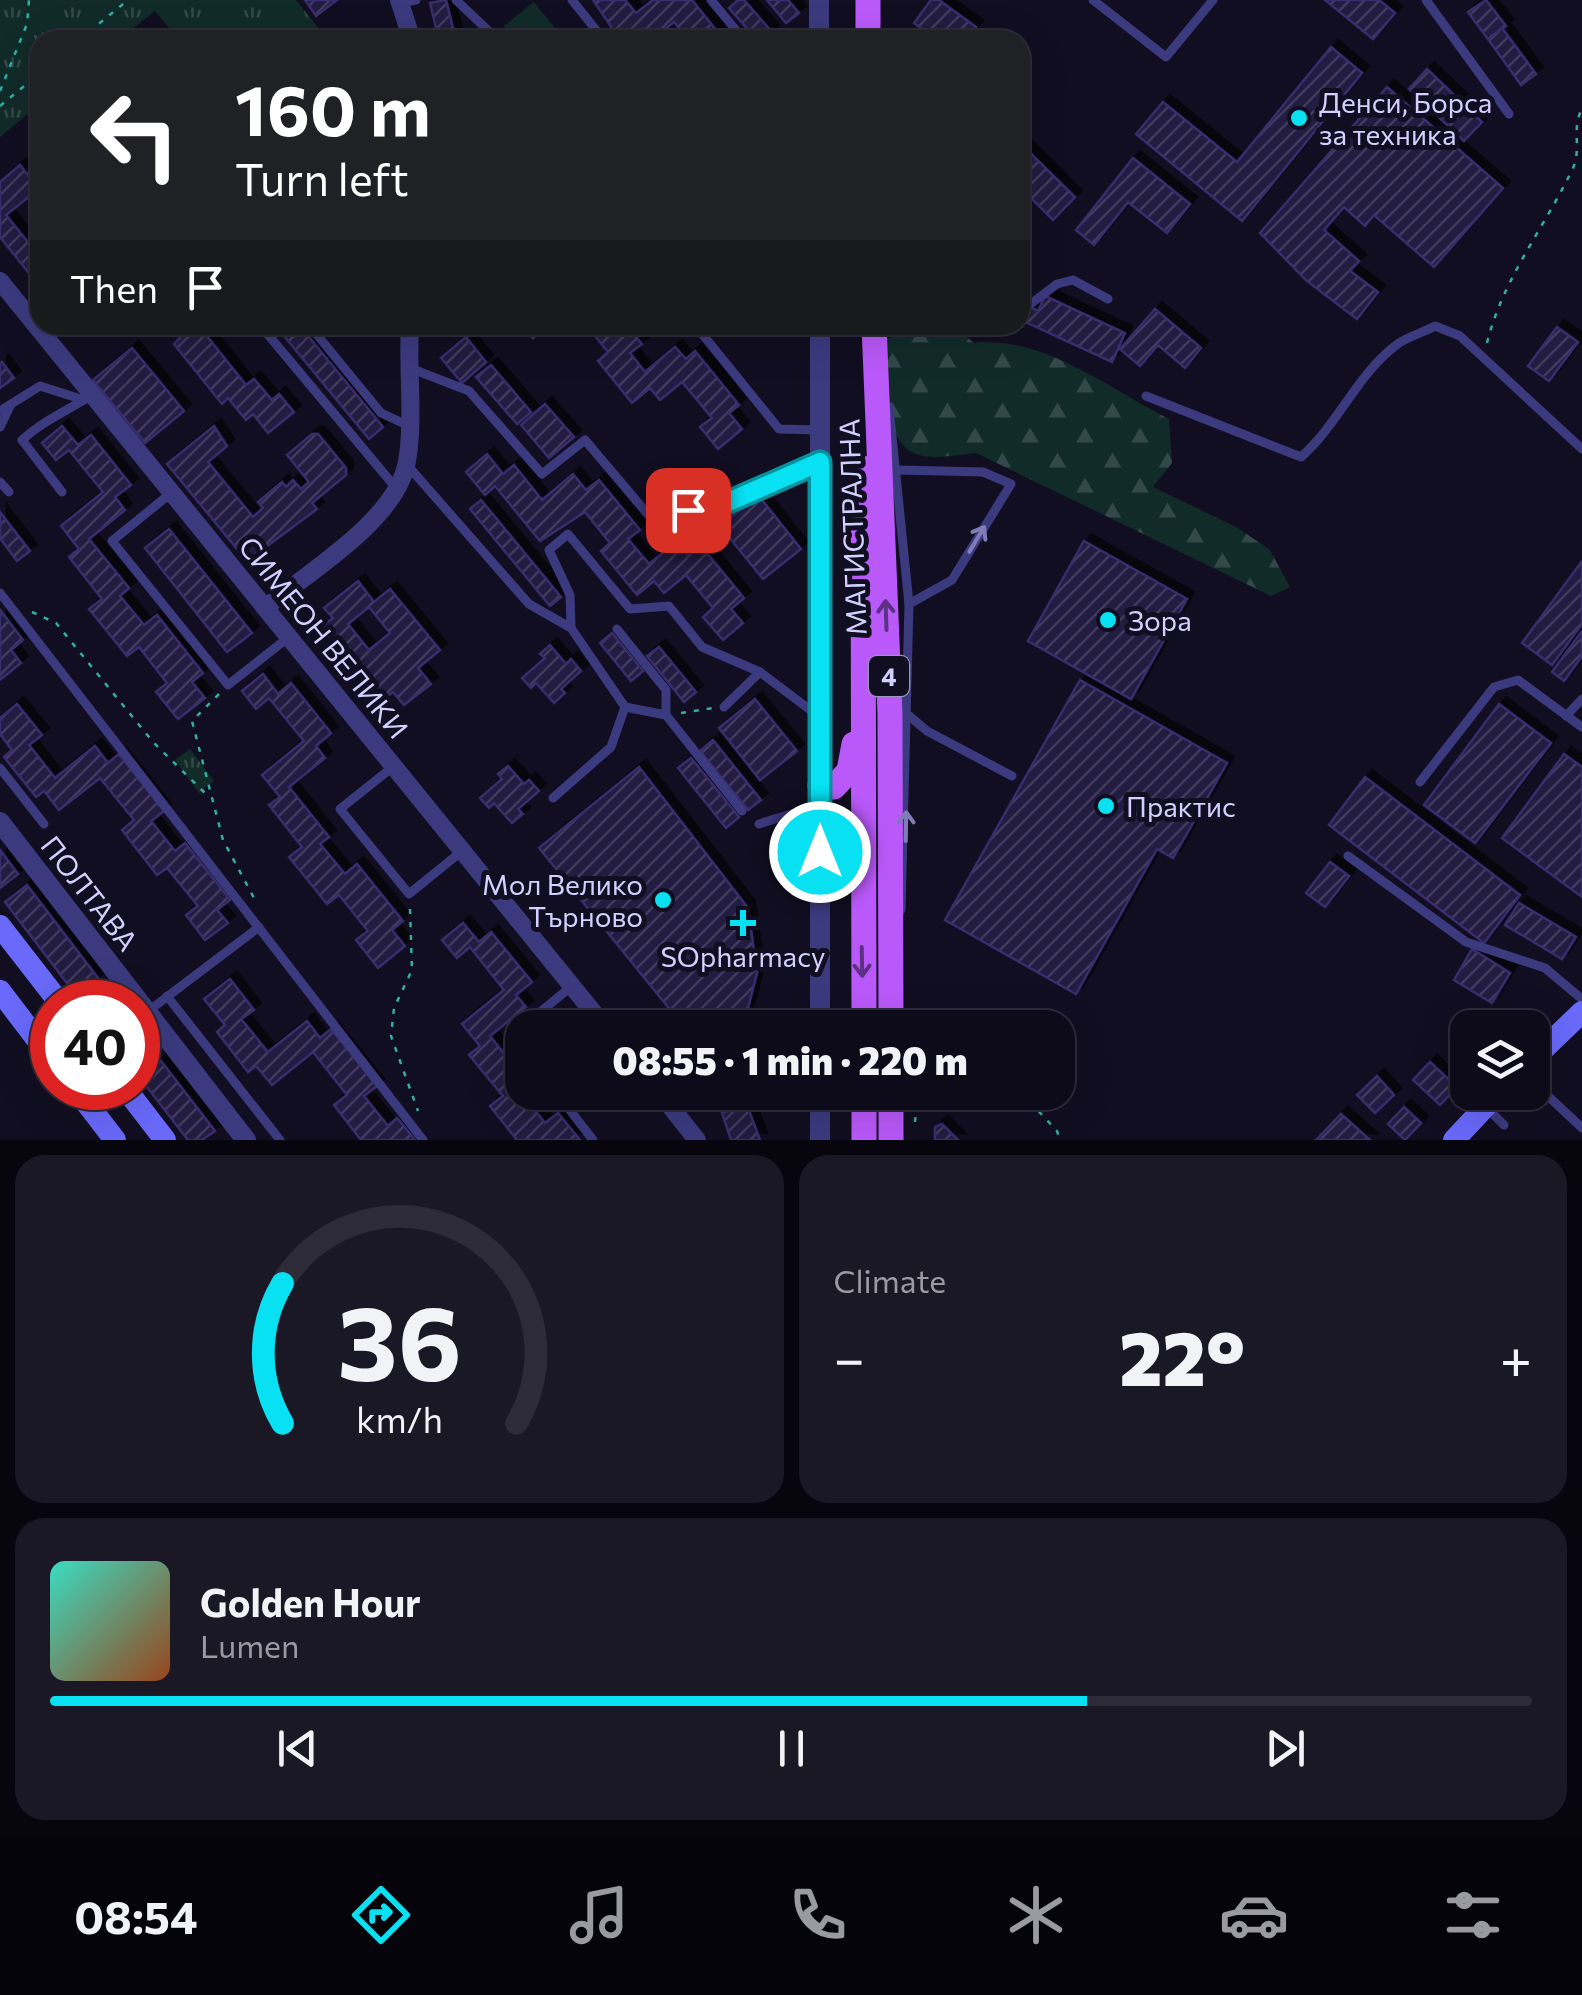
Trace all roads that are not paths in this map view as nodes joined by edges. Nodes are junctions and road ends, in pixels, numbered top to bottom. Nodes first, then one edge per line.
1 (456, 0) edge
2 (572, 0) edge
3 (712, 0) edge
4 (819, 0) edge
5 (868, 0) edge
6 (1093, 0) edge
7 (1213, 0) edge
8 (1426, 0) edge
9 (405, 1) edge
10 (410, 30) edge
11 (488, 30) edge
12 (596, 30) edge
13 (736, 30) edge
14 (820, 30) edge
15 (868, 30) edge
16 (1509, 114) dead end
17 (0, 282) edge
18 (1108, 300) dead end
19 (1030, 304) edge
20 (30, 322) edge
21 (40, 335) edge
22 (268, 335) edge
23 (317, 335) edge
24 (410, 335) edge
25 (702, 335) edge
26 (820, 335) edge
27 (865, 335) edge
28 (876, 335) edge
29 (878, 335) edge
30 (408, 366) junction
31 (1146, 396) dead end
32 (88, 398) junction
33 (11, 404) junction
34 (0, 411) edge
35 (407, 425) junction
36 (0, 428) edge
37 (820, 430) junction
38 (1582, 449) edge
39 (820, 462) junction
40 (406, 464) junction
41 (898, 470) junction
42 (0, 482) edge
43 (397, 490) junction
44 (9, 492) dead end
45 (62, 492) dead end
46 (172, 493) junction
47 (2, 596) edge
48 (909, 604) junction
49 (265, 608) junction
50 (571, 628) junction
51 (617, 628) dead end
52 (289, 638) junction
53 (865, 655) junction
54 (760, 672) junction
55 (1582, 699) edge
56 (625, 707) junction
57 (724, 707) road end
58 (906, 714) junction
59 (666, 716) junction
60 (1566, 716) junction
61 (820, 718) junction
62 (1582, 727) edge
63 (927, 731) junction
64 (906, 746) junction
65 (394, 766) junction
66 (0, 768) edge
67 (1012, 776) dead end
68 (1420, 782) dead end
69 (820, 786) junction
70 (554, 798) dead end
71 (742, 811) dead end
72 (820, 817) junction
73 (0, 822) edge
74 (44, 824) dead end
75 (759, 824) dead end
76 (462, 851) junction
77 (1348, 856) dead end
78 (861, 892) junction
79 (0, 926) edge
80 (258, 927) junction
81 (891, 956) junction
82 (42, 980) edge
83 (122, 980) edge
84 (572, 986) junction
85 (0, 991) edge
86 (167, 996) junction
87 (1582, 998) edge
88 (160, 1002) edge
89 (542, 1010) edge
90 (591, 1010) edge
91 (820, 1010) edge
92 (864, 1010) edge
93 (891, 1010) edge
94 (1582, 1012) edge
95 (160, 1029) edge
96 (30, 1030) edge
97 (1550, 1043) edge
98 (1550, 1098) edge
99 (92, 1110) edge
100 (141, 1110) edge
101 (570, 1110) edge
102 (672, 1110) edge
103 (820, 1110) edge
104 (864, 1110) edge
105 (891, 1110) edge
106 (1482, 1110) edge
107 (1497, 1110) edge
108 (1504, 1125) dead end
109 (1582, 1128) edge
110 (692, 1138) edge
111 (115, 1140) edge
112 (165, 1140) edge
113 (246, 1140) edge
114 (280, 1140) edge
115 (423, 1140) edge
116 (593, 1140) edge
117 (820, 1140) edge
118 (864, 1140) edge
119 (891, 1140) edge
120 (1454, 1140) edge

1 - 11 lane
2 - 12 lane
3 - 13 lane
4 - 14 street
5 - 15 main road
6 - 7 lane
8 - 16 lane
9 - 10 street
17 - 20 street, СИМЕОН ВЕЛИКИ
18 - 19 lane
21 - 32 street, СИМЕОН ВЕЛИКИ
22 - 43 lane
23 - 35 lane
24 - 30 street
25 - 37 lane
26 - 37 street
27 - 53 main road, 4
81 -> 28 main road, МАГИСТРАЛНА / 4
29 - 41 lane
30 - 35 street
30 - 39 lane
31 - 38 lane
32 - 33 lane
32 - 45 lane
32 - 46 street, СИМЕОН ВЕЛИКИ
33 - 34 lane
33 - 36 lane
35 - 40 street
37 - 39 street
39 - 61 street
40 - 43 street
40 - 50 lane
41 - 48 lane
48 -> 41 lane
42 - 44 lane
43 - 49 street
46 - 49 street, СИМЕОН ВЕЛИКИ
46 - 52 lane
47 - 80 lane
48 - 58 lane
49 - 52 street, СИМЕОН ВЕЛИКИ
50 - 54 lane
50 - 56 lane
51 - 59 lane
52 - 65 street, СИМЕОН ВЕЛИКИ
53 - 69 main road
53 - 78 main road, 4
54 - 57 lane
54 - 61 lane
55 - 60 lane
56 - 59 lane
56 - 70 lane
58 - 63 lane
58 - 64 lane
59 - 71 lane
60 - 62 lane
60 - 68 lane
61 - 69 street
63 - 64 lane
63 - 67 lane
81 -> 64 lane
65 - 76 street, СИМЕОН ВЕЛИКИ
65 - 76 lane
66 - 74 lane
69 - 72 street
72 - 75 lane
72 - 78 main road
72 - 91 street
73 - 83 street, ПОЛТАВА
76 - 84 street, СИМЕОН ВЕЛИКИ
77 - 87 lane
78 -> 92 main road, 4
79 - 82 main road
80 - 86 lane
80 - 115 lane
81 - 93 main road, МАГИСТРАЛНА / 4
84 - 89 lane
84 - 90 street, СИМЕОН ВЕЛИКИ
85 - 96 main road
86 - 88 lane
86 - 114 lane
94 - 97 main road
95 - 113 street, ПОЛТАВА
98 - 109 lane
99 - 111 main road
100 - 112 main road
101 - 116 lane
102 - 110 street
103 - 117 street
104 - 118 main road
105 - 119 main road
106 - 120 main road
107 - 108 lane

